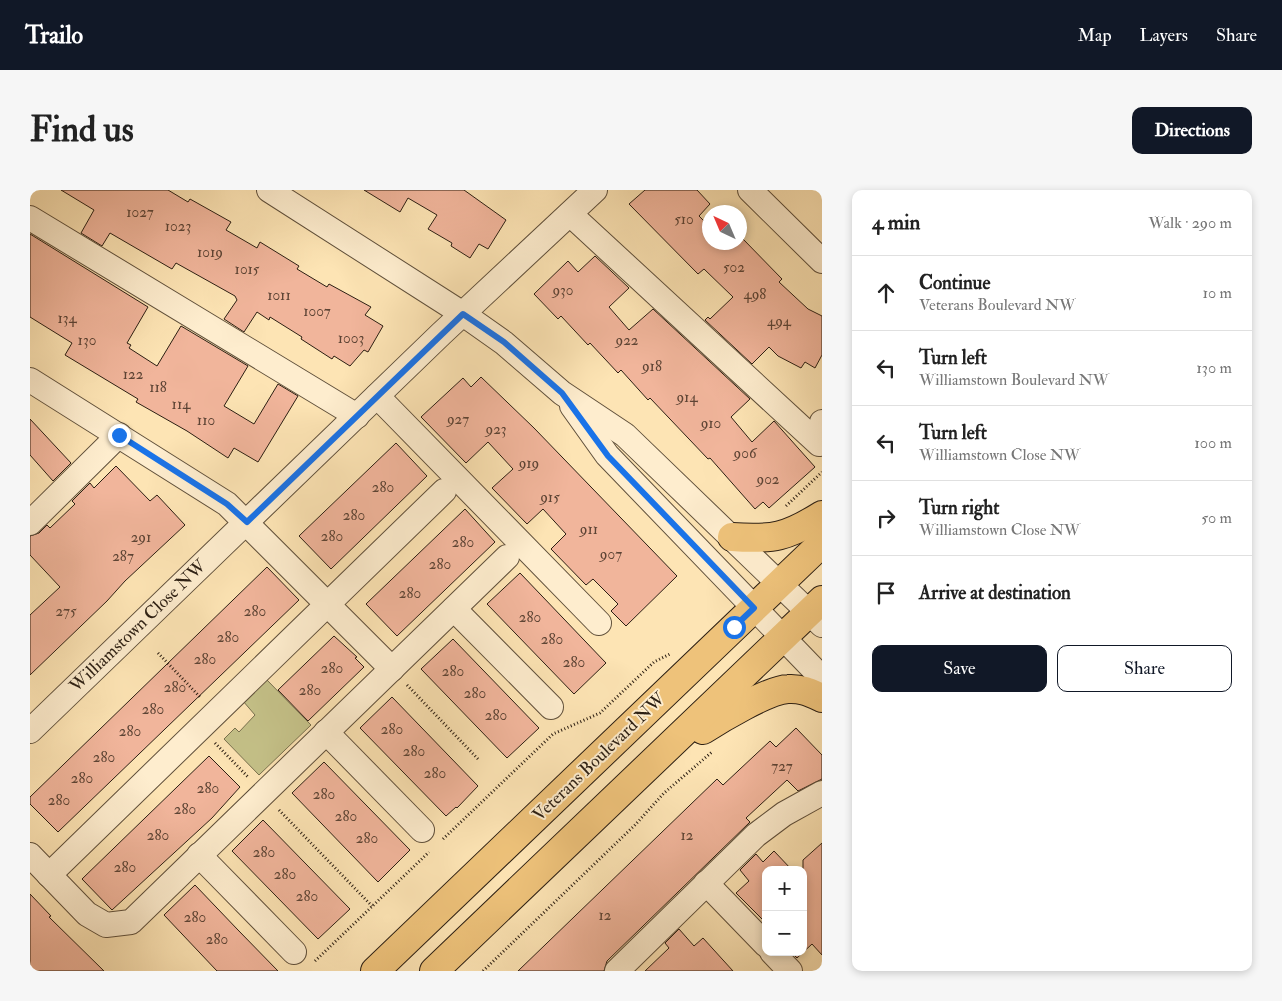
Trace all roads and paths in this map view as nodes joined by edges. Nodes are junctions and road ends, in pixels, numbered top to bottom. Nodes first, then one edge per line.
1 (269, 190) edge
2 (595, 190) edge
3 (750, 190) edge
4 (570, 214) junction
5 (30, 218) edge
6 (822, 262) edge
7 (463, 314) junction
8 (30, 380) edge
9 (562, 393) junction
10 (377, 396) junction
11 (357, 416) junction
12 (822, 422) edge
13 (119, 435) junction
14 (822, 472) edge
15 (444, 490) dead end
16 (782, 510) dead end
17 (822, 515) edge
18 (247, 522) junction
19 (30, 523) edge
20 (732, 537) junction
21 (822, 543) edge
22 (507, 557) dead end
23 (779, 584) junction
24 (328, 604) junction
25 (754, 608) junction
26 (454, 609) junction
27 (818, 613) edge
28 (599, 623) dead end
29 (783, 637) junction
30 (678, 650) dead end
31 (158, 654) dead end
32 (398, 676) junction
33 (822, 678) edge
34 (822, 698) edge
35 (202, 700) dead end
36 (551, 707) dead end
37 (30, 730) edge
38 (326, 732) junction
39 (219, 737) dead end
40 (716, 749) dead end
41 (480, 760) dead end
42 (653, 761) junction
43 (254, 783) dead end
44 (822, 794) edge
45 (278, 809) dead end
46 (430, 842) junction
47 (30, 855) edge
48 (199, 855) junction
49 (50, 875) junction
50 (706, 883) junction
51 (372, 906) junction
52 (762, 941) edge
53 (776, 956) edge
54 (303, 958) joint
55 (375, 971) edge
56 (434, 971) edge
57 (483, 971) edge
58 (617, 971) edge
59 (790, 971) edge

1 - 7 street
2 - 4 street, Williamstown Close NW
3 - 6 street
4 - 7 street, Williamstown Close NW
4 - 12 street
5 - 11 street
7 - 9 street
7 - 10 street, Williamstown Close NW
8 - 13 street
9 - 20 street
9 - 25 street
10 - 11 street, Williamstown Close NW
10 - 28 street
11 - 18 street, Williamstown Close NW
13 - 18 street
13 - 19 street
14 - 16 path
15 - 24 street
17 - 20 main road
18 - 24 street
18 - 37 street, Williamstown Close NW
20 - 23 street
21 - 23 main road, Veterans Boulevard NW
22 - 26 street
23 - 25 main road, Veterans Boulevard NW
23 - 27 street
24 - 32 street
24 - 49 street
25 - 29 street
25 - 55 main road, Veterans Boulevard NW
26 - 32 street
26 - 36 street
27 - 29 main road
29 - 33 street
29 - 42 main road
30 - 46 path
31 - 35 path
32 - 38 street
32 - 41 path
34 - 42 main road
38 - 46 street
38 - 48 street
39 - 43 path
40 - 57 path
42 - 56 main road
44 - 50 street
45 - 51 path
46 - 51 path
47 - 49 street
48 - 49 street
48 - 54 street
50 - 52 street
50 - 58 street
51 - 54 path
53 - 59 street

